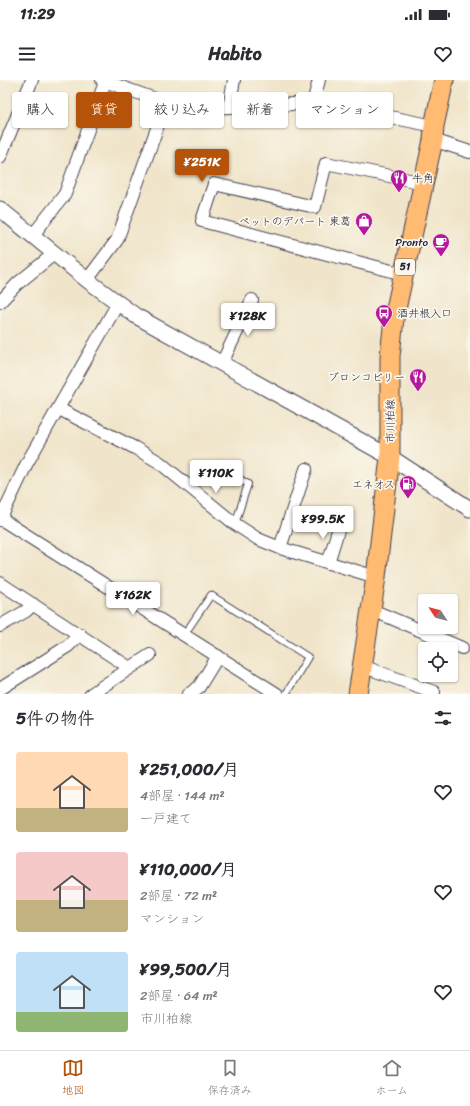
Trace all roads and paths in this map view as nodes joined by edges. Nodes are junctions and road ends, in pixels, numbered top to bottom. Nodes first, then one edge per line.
1 (32, 80) edge
2 (234, 80) edge
3 (319, 80) edge
4 (444, 80) edge
5 (103, 81) edge
6 (315, 92) edge
7 (140, 94) edge
8 (296, 104) edge
9 (224, 107) edge
10 (229, 107) junction
11 (393, 122) edge
12 (157, 128) edge
13 (434, 133) junction
14 (470, 152) edge
15 (0, 157) edge
16 (424, 183) junction
17 (0, 209) edge
18 (33, 235) junction
19 (55, 253) junction
20 (403, 274) junction
21 (87, 280) junction
22 (252, 300) dead end
23 (0, 302) edge
24 (118, 304) junction
25 (222, 362) junction
26 (59, 409) junction
27 (390, 457) junction
28 (220, 467) dead end
29 (306, 469) dead end
30 (470, 509) edge
31 (0, 520) edge
32 (235, 524) junction
33 (340, 524) dead end
34 (280, 548) junction
35 (328, 562) junction
36 (376, 576) junction
37 (0, 583) edge
38 (33, 604) junction
39 (372, 610) junction
40 (0, 626) edge
41 (80, 634) junction
42 (184, 635) junction
43 (462, 648) dead end
44 (150, 655) dead end
45 (218, 656) junction
46 (362, 666) junction
47 (130, 668) junction
48 (0, 689) edge
49 (434, 692) dead end
50 (2, 694) edge
51 (91, 694) edge
52 (189, 694) edge
53 (277, 694) edge
54 (286, 694) edge
55 (358, 694) edge

1 - 15 street
2 - 10 street
3 - 6 street
4 - 13 main road, 市川柏線 / 51
5 - 7 street
5 - 18 street
8 - 10 street
9 - 10 street
11 - 13 street
12 - 21 street
13 - 14 street
13 - 16 main road, 市川柏線 / 51
16 - 20 main road, 市川柏線 / 51
16 - 20 street
17 - 18 street
18 - 19 street
19 - 21 street
19 - 23 street
20 - 27 main road, 市川柏線 / 51
21 - 24 street
22 - 25 street
24 - 25 street
24 - 26 street
25 - 27 street
26 - 31 street
26 - 32 street
27 - 30 street
27 - 36 main road, 市川柏線 / 51
28 - 32 lane
29 - 34 street
31 - 42 street
32 - 34 street
33 - 35 street
34 - 35 street
35 - 36 street
36 - 39 main road, 市川柏線 / 51
37 - 38 street
38 - 40 street
38 - 41 street
39 - 43 street
39 - 46 main road, 市川柏線 / 51
41 - 47 street
41 - 48 street
42 - 45 street
42 - 54 lane
44 - 47 street
45 - 52 street
45 - 53 street
46 - 49 street
46 - 55 main road, 市川柏線 / 51
47 - 51 street
48 - 50 street

